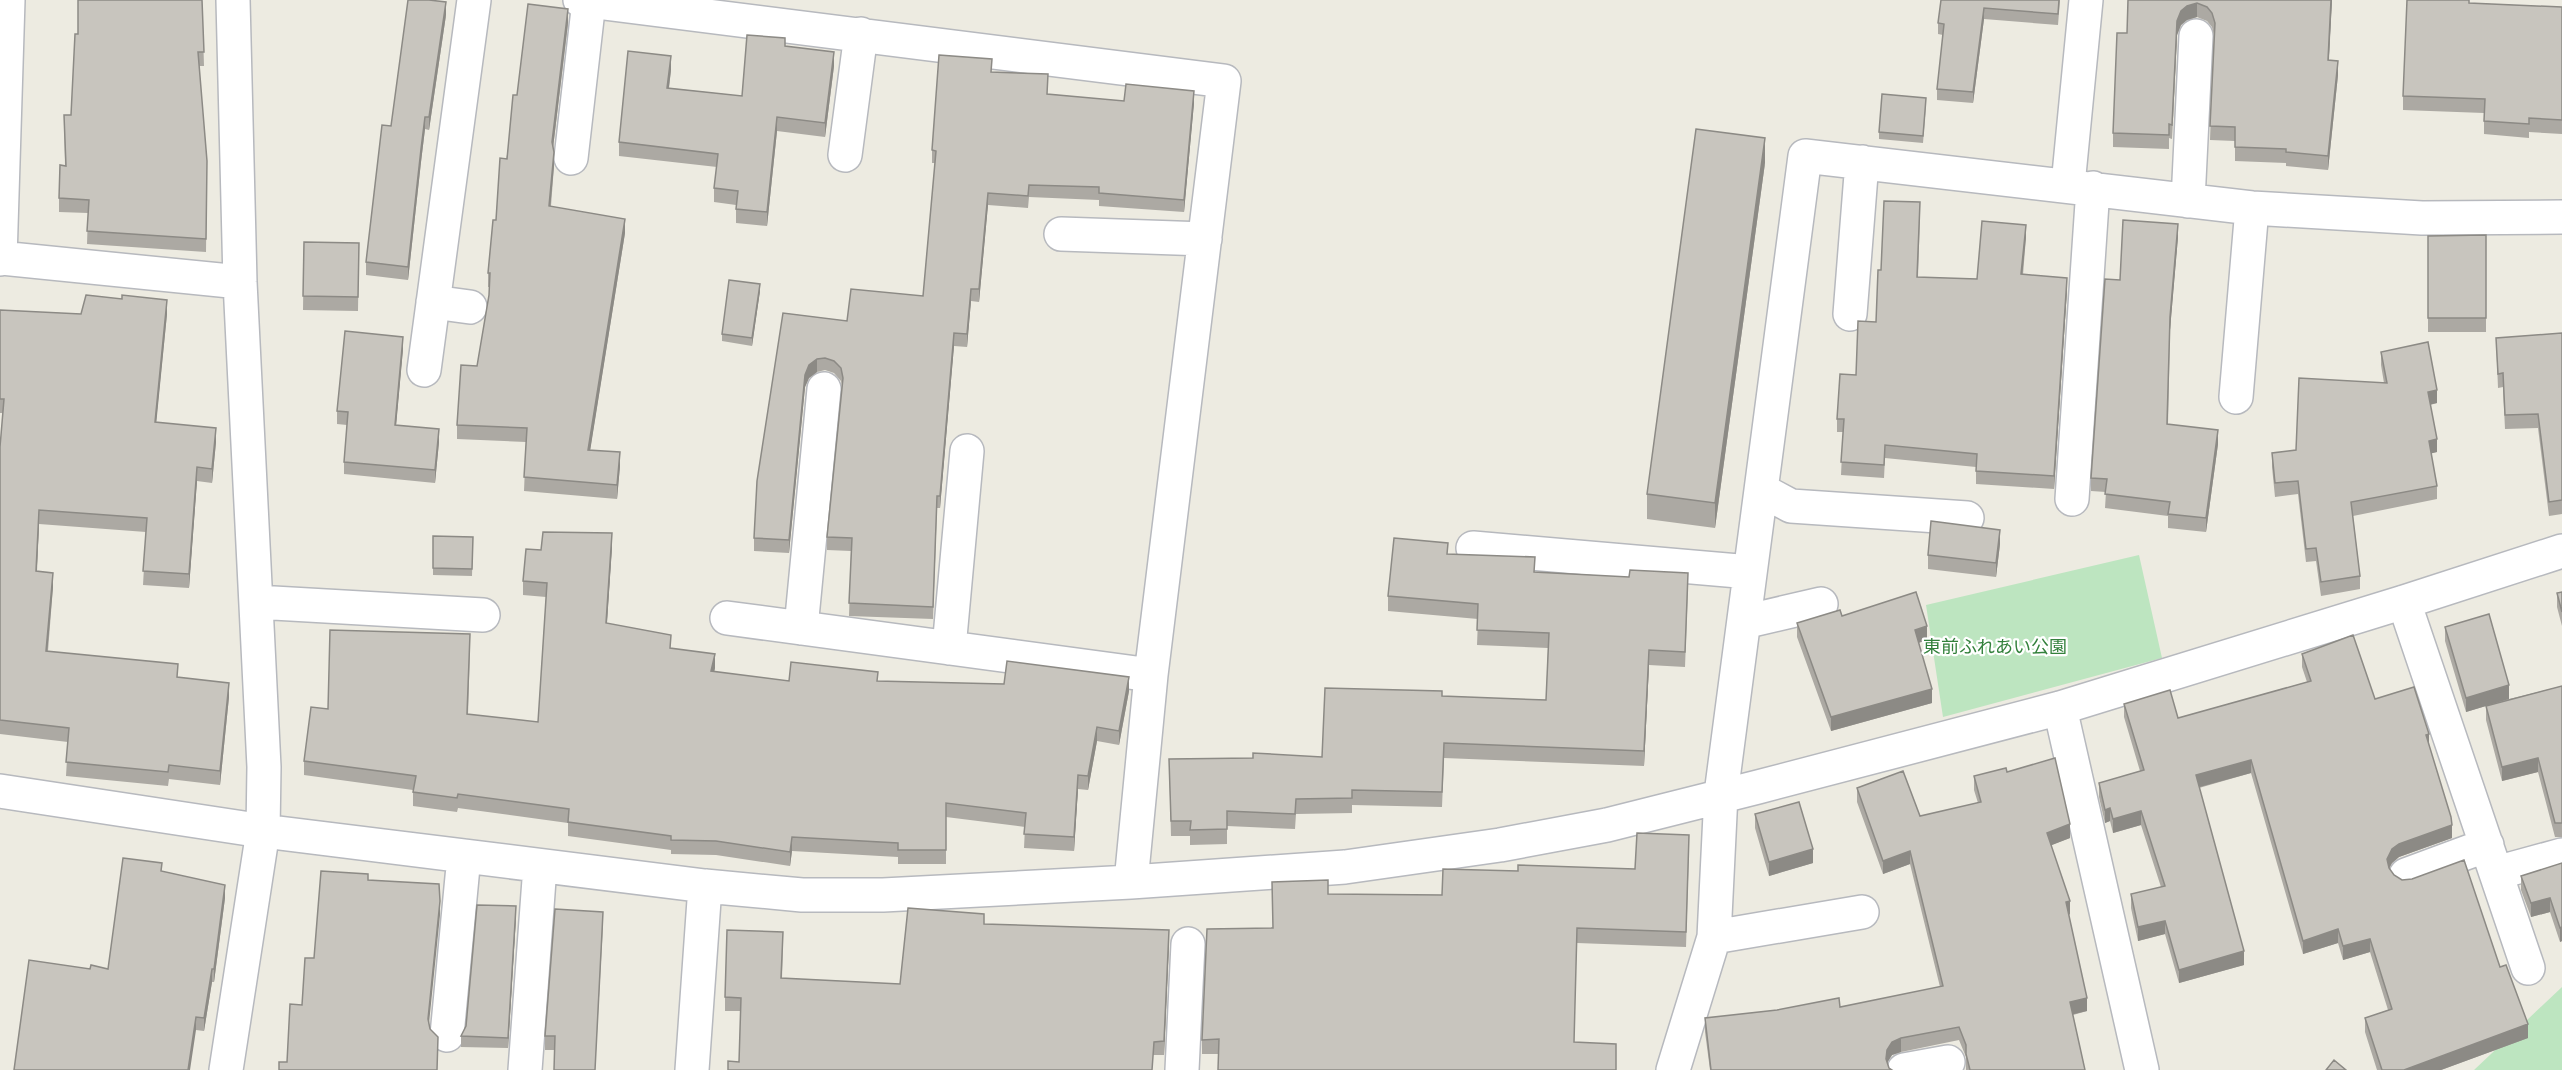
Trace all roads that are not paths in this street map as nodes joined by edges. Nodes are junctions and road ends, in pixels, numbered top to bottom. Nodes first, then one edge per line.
1 (8, 0) edge
2 (233, 0) edge
3 (474, 0) edge
4 (2085, 0) edge
5 (584, 1) edge
6 (779, 12) edge
7 (861, 34) junction
8 (2196, 36) dead end
9 (845, 155) dead end
10 (571, 158) dead end
11 (1862, 162) junction
12 (2081, 187) junction
13 (2188, 201) junction
14 (2252, 208) junction
15 (2562, 217) edge
16 (1061, 234) dead end
17 (1205, 239) junction
18 (0, 258) edge
19 (240, 282) junction
20 (433, 302) junction
21 (470, 307) dead end
22 (1850, 314) dead end
23 (424, 370) dead end
24 (824, 389) dead end
25 (2236, 397) dead end
26 (967, 451) dead end
27 (1761, 490) junction
28 (2072, 499) dead end
29 (1967, 518) dead end
30 (1473, 548) dead end
31 (2562, 551) edge
32 (1750, 572) junction
33 (256, 602) junction
34 (2404, 602) junction
35 (1821, 604) dead end
36 (483, 615) dead end
37 (727, 618) dead end
38 (1744, 622) junction
39 (801, 628) junction
40 (949, 648) junction
41 (1151, 675) junction
42 (2060, 708) junction
43 (0, 791) edge
44 (1721, 795) junction
45 (263, 831) junction
46 (2562, 855) edge
47 (464, 856) junction
48 (2492, 859) junction
49 (540, 866) junction
50 (2406, 875) dead end
51 (1131, 882) junction
52 (705, 886) junction
53 (1862, 912) dead end
54 (1714, 937) junction
55 (1188, 944) dead end
56 (2528, 968) dead end
57 (447, 1035) dead end
58 (1948, 1062) dead end
59 (226, 1070) edge
60 (525, 1070) edge
61 (692, 1070) edge
62 (1182, 1070) edge
63 (1673, 1070) edge
64 (1904, 1070) edge
65 (2142, 1070) edge

1 - 18 street
2 - 19 street
3 - 20 street
4 - 12 street
5 - 6 street
5 - 10 street
6 - 7 street
7 - 9 street
7 - 17 street
8 - 13 street
11 - 12 street
11 - 22 street
11 - 27 street
12 - 13 street
12 - 28 street
13 - 14 street
14 - 15 street
14 - 25 street
16 - 17 street
17 - 41 street
18 - 19 street
19 - 33 street
20 - 21 street
20 - 23 street
24 - 39 street
26 - 40 street
27 - 29 street
27 - 32 street
30 - 32 street
31 - 34 street
32 - 38 street
33 - 36 street
33 - 45 street
34 - 42 street
34 - 48 street
35 - 38 street
37 - 39 street
38 - 44 street
39 - 40 street
40 - 41 street
41 - 51 street
42 - 44 street
42 - 65 street
43 - 45 street
44 - 51 street
44 - 54 street
45 - 47 street
45 - 59 street
46 - 48 street
47 - 49 street
47 - 57 street
48 - 50 street
48 - 56 street
49 - 52 street
49 - 60 street
51 - 52 street
52 - 61 street
53 - 54 street
54 - 63 street
55 - 62 street
58 - 64 street

